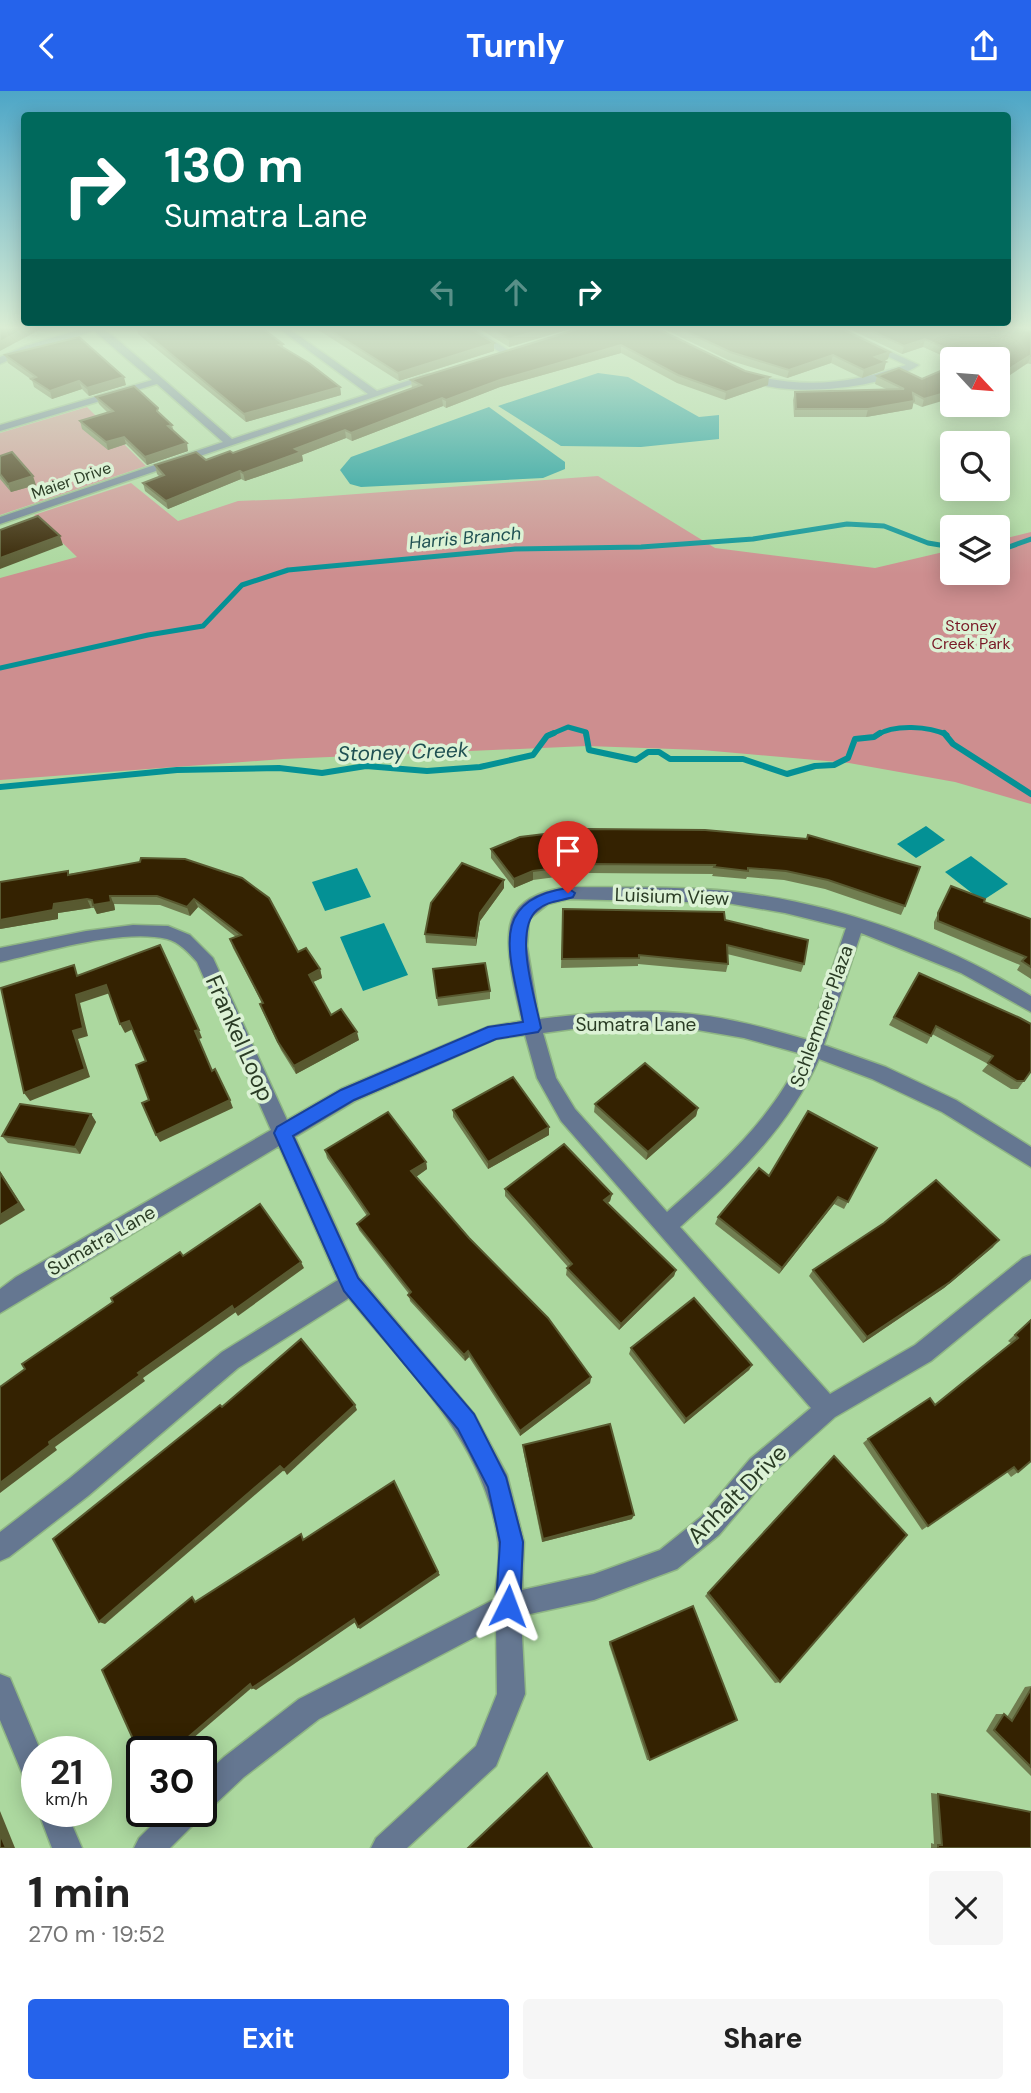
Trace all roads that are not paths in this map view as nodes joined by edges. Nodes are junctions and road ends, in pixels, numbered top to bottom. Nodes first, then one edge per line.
1 (61, 410) edge
2 (191, 410) edge
3 (330, 410) edge
4 (0, 428) edge
5 (229, 443) junction
6 (0, 521) edge
7 (855, 925) junction
8 (0, 955) edge
9 (1031, 1005) edge
10 (533, 1028) junction
11 (813, 1049) junction
12 (283, 1133) junction
13 (1031, 1158) edge
14 (668, 1225) junction
15 (1031, 1265) edge
16 (351, 1284) junction
17 (24, 1285) junction
18 (0, 1295) edge
19 (0, 1301) edge
20 (827, 1409) junction
21 (0, 1548) edge
22 (508, 1606) junction
23 (0, 1688) edge
24 (21, 1737) edge
25 (217, 1783) edge
26 (58, 1827) edge
27 (171, 1827) edge
28 (67, 1848) edge
29 (149, 1848) edge
30 (386, 1848) edge

1 - 4 street
2 - 5 street
3 - 5 street, Maier Drive
5 - 6 street, Maier Drive
7 - 9 street, Luisium View
7 - 10 street, Luisium View
7 - 11 street, Schlemmer Plaza
8 - 12 street, Frankel Loop
10 - 11 street, Sumatra Lane
10 - 12 street, Sumatra Lane
10 - 14 street, Luisium View
11 - 13 street, Sumatra Lane
11 - 14 street, Schlemmer Plaza
12 - 16 street, Frankel Loop
12 - 17 street, Sumatra Lane
14 - 20 street, Luisium View
15 - 20 street, Anhalt Drive
16 - 21 street
16 - 22 street, Frankel Loop
17 - 18 street, Sumatra Lane
17 - 19 street, Sumatra Lane
20 - 22 street, Anhalt Drive
22 - 25 street, Anhalt Drive
22 - 30 street, Frankel Loop
23 - 24 street
26 - 28 street
27 - 29 street

